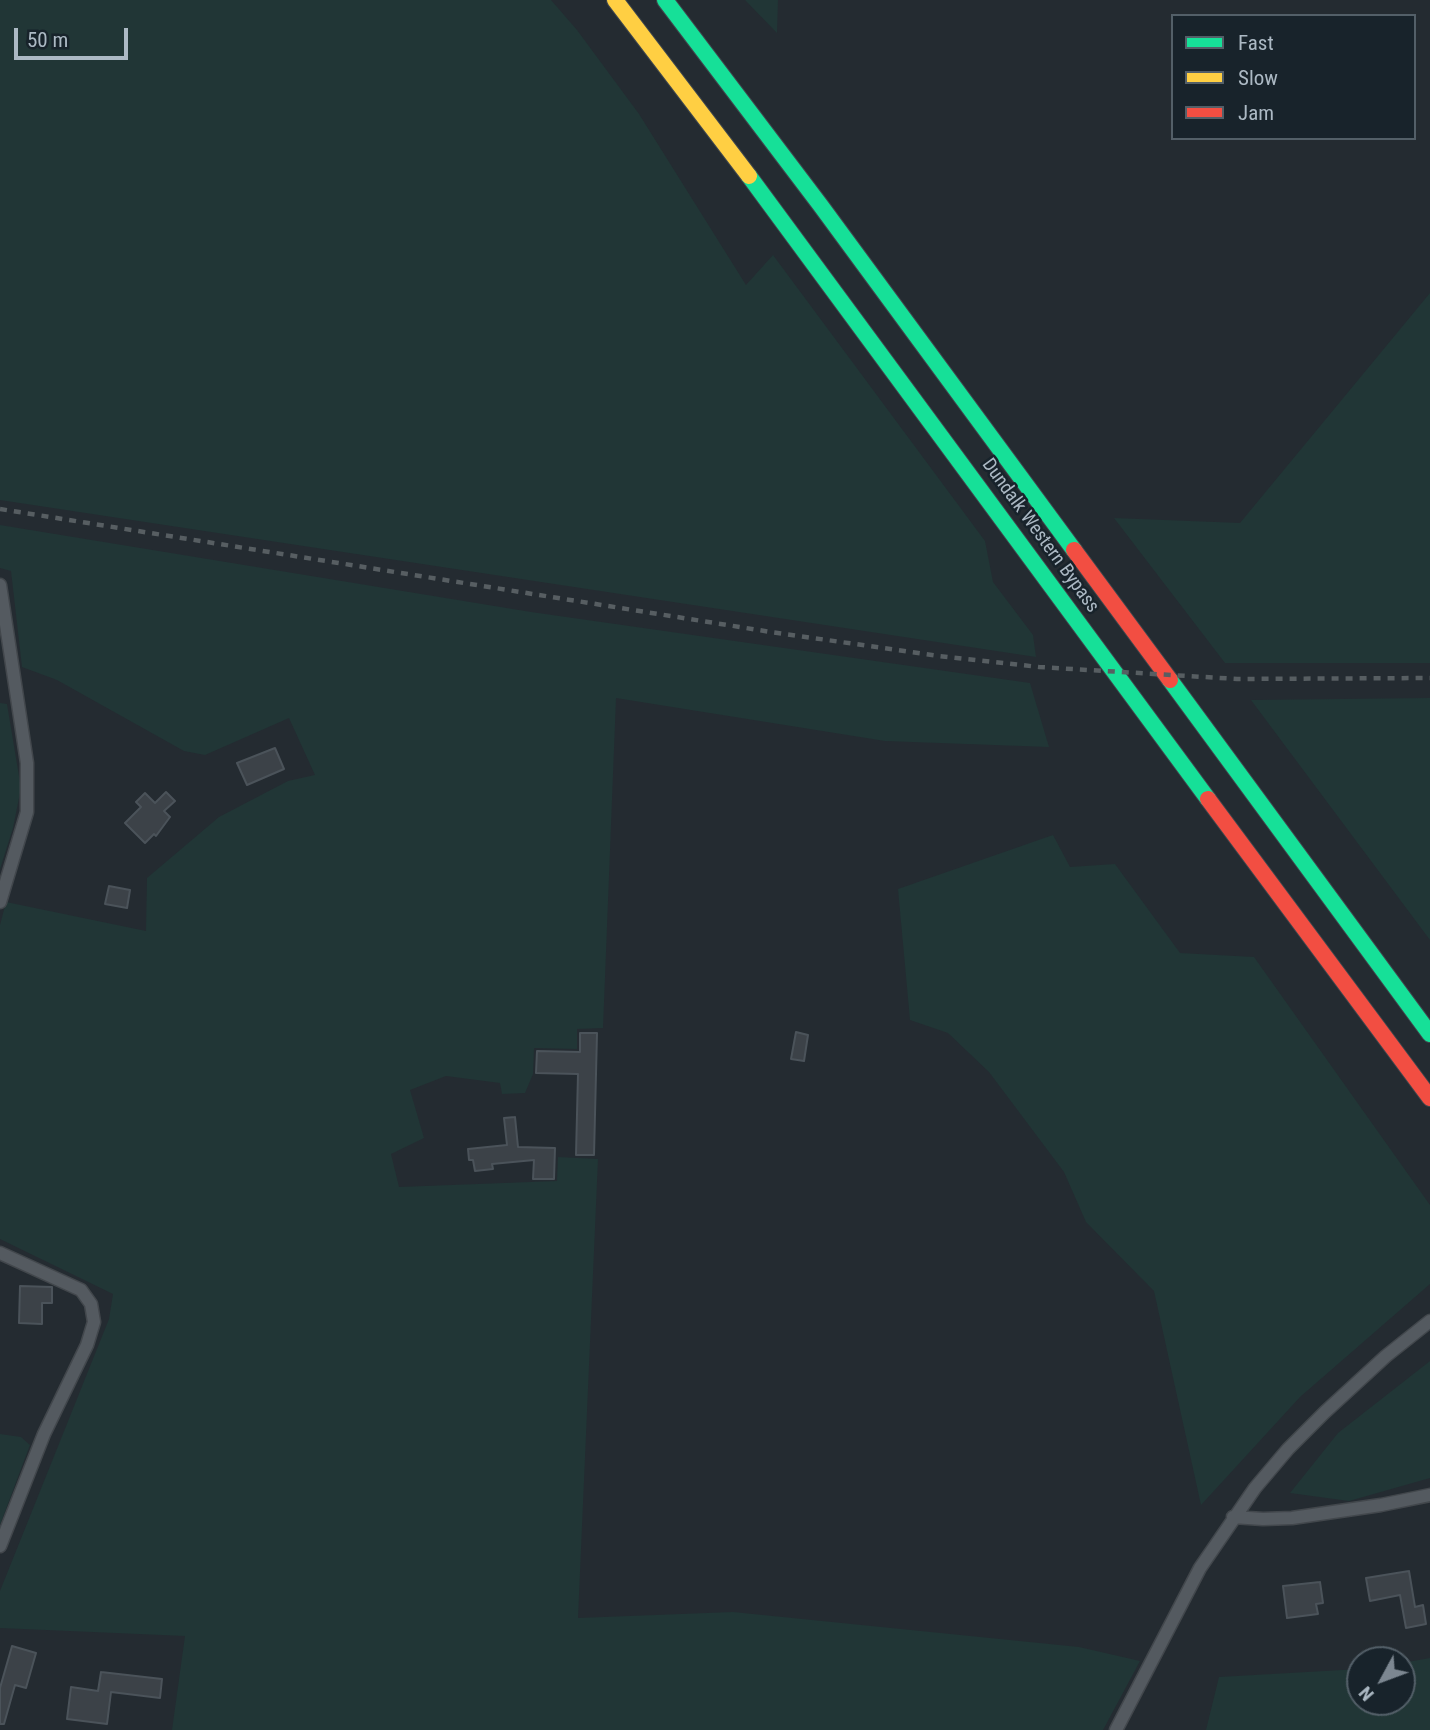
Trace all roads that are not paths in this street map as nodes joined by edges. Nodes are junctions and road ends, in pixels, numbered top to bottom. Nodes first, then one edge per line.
1 (598, 0) edge
2 (615, 0) edge
3 (664, 0) edge
4 (685, 0) edge
5 (803, 247) junction
6 (0, 585) edge
7 (1108, 597) junction
8 (0, 902) edge
9 (1430, 1034) edge
10 (1430, 1098) edge
11 (0, 1253) edge
12 (1430, 1321) edge
13 (1430, 1495) edge
14 (1233, 1517) junction
15 (0, 1546) edge
16 (1116, 1730) edge

1 - 5 highway
2 - 5 highway, Dundalk Western Bypass
3 - 7 highway, Dundalk Western Bypass
4 - 7 highway
5 - 10 highway, Dundalk Western Bypass
6 - 8 street
7 - 9 highway, Dundalk Western Bypass
11 - 15 street
12 - 14 street
13 - 14 street
14 - 16 street

